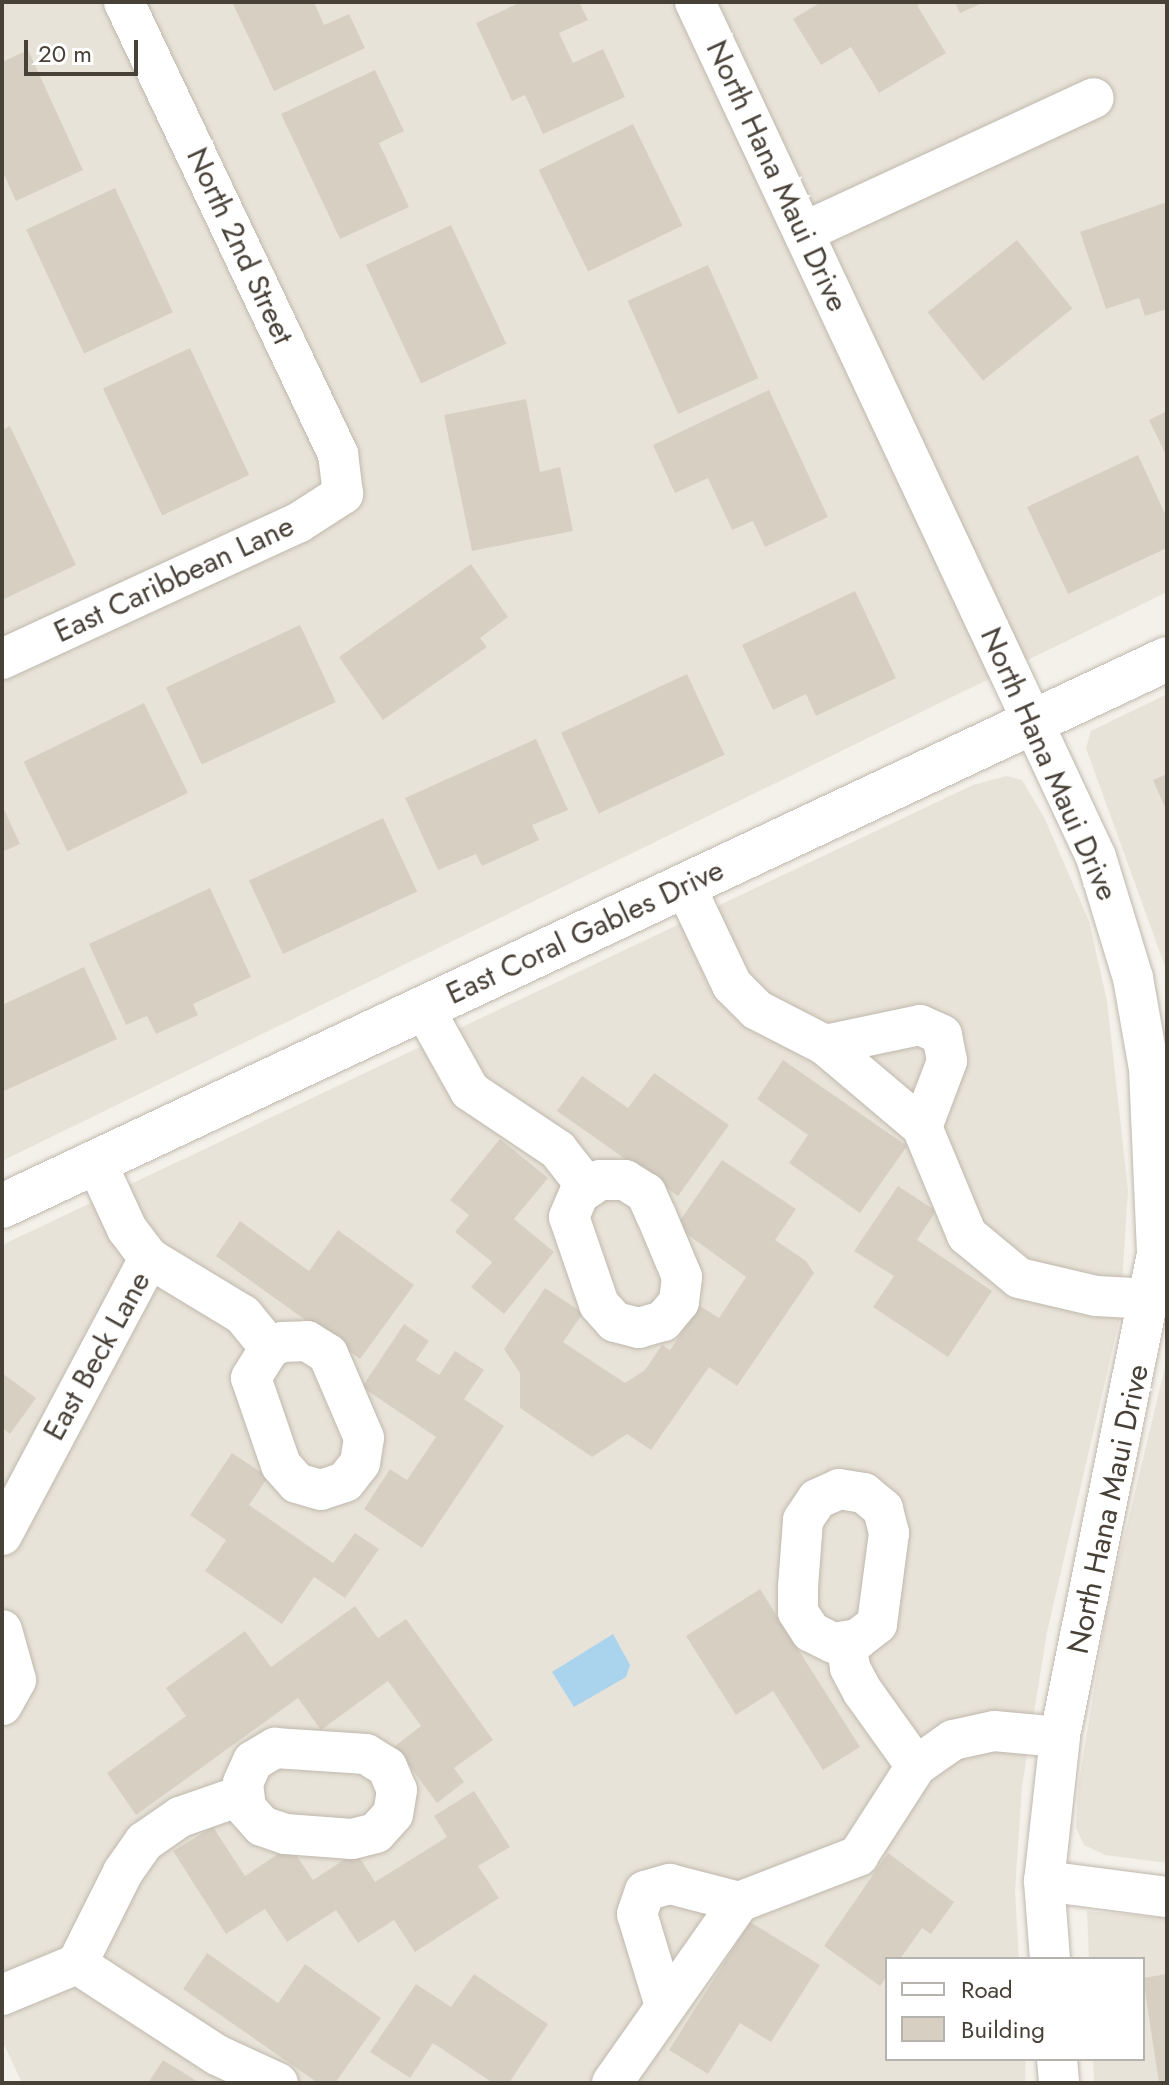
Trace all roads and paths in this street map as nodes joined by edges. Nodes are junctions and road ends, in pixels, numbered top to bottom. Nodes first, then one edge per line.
1 (124, 2) edge
2 (695, 2) edge
3 (1094, 98) dead end
4 (804, 232) junction
5 (343, 494) joint
6 (2, 659) edge
7 (1167, 659) edge
8 (1033, 723) junction
9 (685, 886) junction
10 (423, 1007) junction
11 (1154, 1024) edge
12 (825, 1045) junction
13 (922, 1127) junction
14 (96, 1162) junction
15 (587, 1187) dead end
16 (2, 1206) edge
17 (149, 1258) junction
18 (1157, 1288) edge
19 (270, 1348) dead end
20 (44, 1453) junction
21 (2, 1461) edge
22 (2, 1535) edge
23 (2, 1630) edge
24 (846, 1642) dead end
25 (2, 1705) edge
26 (1060, 1737) junction
27 (916, 1766) junction
28 (243, 1795) dead end
29 (1044, 1881) junction
30 (1167, 1897) edge
31 (739, 1902) junction
32 (1050, 1957) edge
33 (77, 1964) junction
34 (2, 1995) edge
35 (665, 2006) junction
36 (1057, 2061) edge
37 (221, 2069) edge
38 (278, 2083) edge
39 (612, 2083) edge
40 (1059, 2083) edge

1 - 5 street, North 2nd Street
2 - 4 street, North Hana Maui Drive
3 - 4 street
4 - 8 street, North Hana Maui Drive
5 - 6 street, East Caribbean Lane
7 - 8 street, East Coral Gables Drive
8 - 9 street, East Coral Gables Drive
8 - 11 street, North Hana Maui Drive
9 - 10 street, East Coral Gables Drive
9 - 12 street
10 - 14 street, East Coral Gables Drive
10 - 15 street
11 - 18 street, North Hana Maui Drive
12 - 13 street
12 - 13 street
13 - 18 street
14 - 16 street, East Coral Gables Drive
14 - 17 street
17 - 19 street
17 - 20 street, East Beck Lane
18 - 26 street, North Hana Maui Drive
20 - 21 street, East Beck Lane
20 - 22 street, East Beck Lane
23 - 25 street
24 - 27 street
26 - 27 street
26 - 29 street, North Hana Maui Drive
27 - 31 street
28 - 33 street
29 - 30 street
29 - 32 street, North Hana Maui Drive
31 - 35 street
31 - 35 street
33 - 34 street
33 - 37 street
35 - 39 street
36 - 40 street
37 - 38 street

